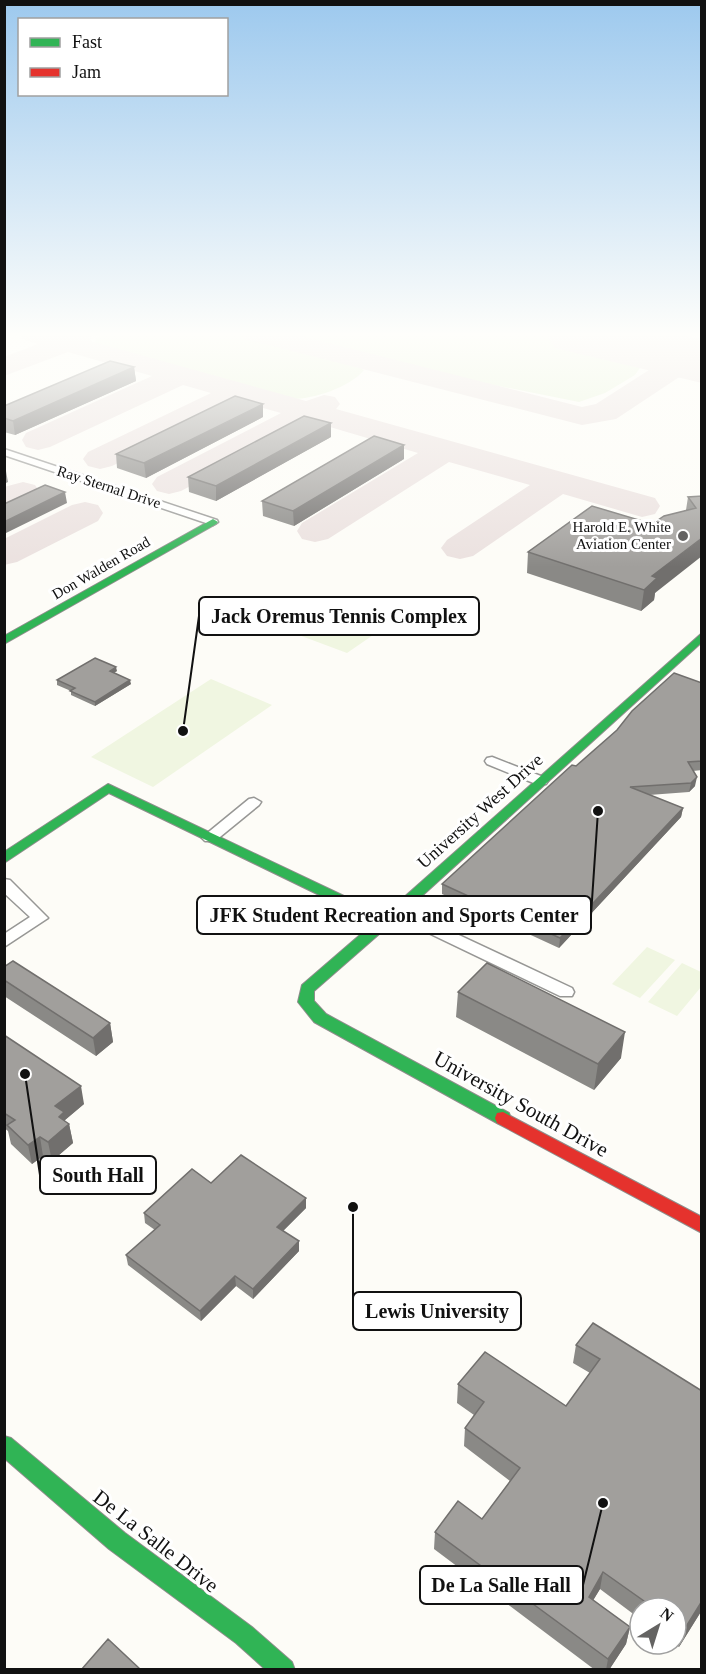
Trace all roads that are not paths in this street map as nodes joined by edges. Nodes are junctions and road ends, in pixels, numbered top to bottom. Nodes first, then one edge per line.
1 (4, 452) edge
2 (213, 522) joint
3 (702, 636) edge
4 (4, 641) edge
5 (492, 761) dead end
6 (541, 781) junction
7 (254, 802) dead end
8 (210, 838) junction
9 (4, 859) edge
10 (4, 884) edge
11 (391, 916) junction
12 (4, 942) edge
13 (566, 992) dead end
14 (320, 1018) joint
15 (702, 1226) edge
16 (4, 1445) edge
17 (284, 1670) edge

1 - 2 street, Ray Sternal Drive
2 - 4 street, Don Walden Road
3 - 6 street, University West Drive
5 - 6 street
6 - 11 street, University West Drive
7 - 8 street
8 - 9 street
8 - 11 street
10 - 12 street
11 - 13 street
11 - 14 street, University West Drive
14 - 15 street, University South Drive
16 - 17 street, De La Salle Drive

